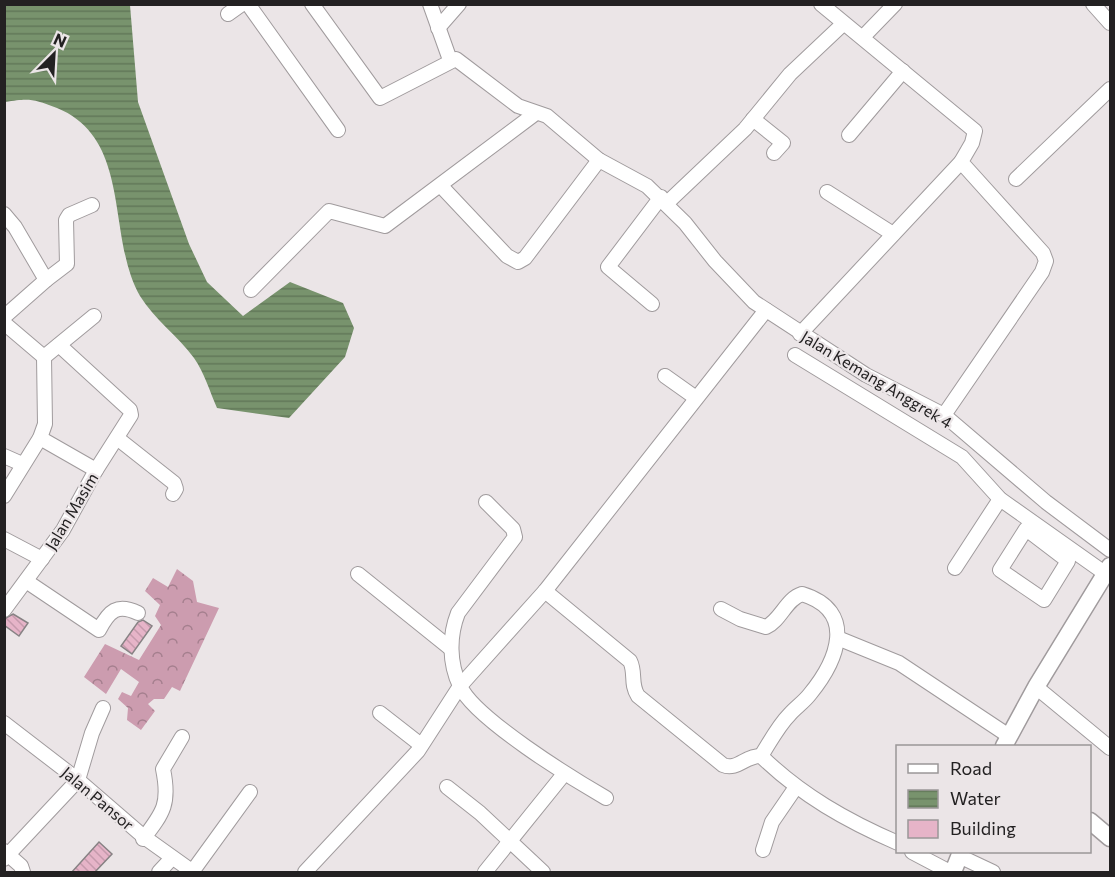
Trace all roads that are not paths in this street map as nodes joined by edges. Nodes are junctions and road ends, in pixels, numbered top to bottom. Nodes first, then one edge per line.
1 (242, 4) edge
2 (248, 4) edge
3 (312, 4) edge
4 (430, 4) edge
5 (459, 4) edge
6 (821, 4) edge
7 (895, 4) edge
8 (1093, 4) edge
9 (228, 14) dead end
10 (1110, 23) edge
11 (843, 24) junction
12 (438, 28) junction
13 (863, 37) junction
14 (450, 60) junction
15 (903, 71) junction
16 (1110, 88) edge
17 (536, 113) junction
18 (753, 119) junction
19 (338, 130) dead end
20 (849, 135) dead end
21 (774, 153) dead end
22 (599, 160) junction
23 (961, 162) junction
24 (1016, 179) dead end
25 (441, 186) junction
26 (827, 192) dead end
27 (664, 200) junction
28 (92, 205) dead end
29 (4, 214) edge
30 (893, 234) junction
31 (46, 280) junction
32 (251, 290) dead end
33 (652, 304) dead end
34 (766, 310) junction
35 (94, 316) dead end
36 (4, 317) edge
37 (4, 323) edge
38 (800, 334) junction
39 (59, 345) junction
40 (795, 355) dead end
41 (45, 357) junction
42 (665, 376) dead end
43 (696, 398) junction
44 (944, 415) junction
45 (40, 438) junction
46 (117, 438) junction
47 (4, 456) edge
48 (22, 464) junction
49 (96, 470) junction
50 (173, 494) dead end
51 (4, 496) edge
52 (1000, 499) junction
53 (486, 502) dead end
54 (4, 539) edge
55 (1050, 540) junction
56 (1110, 550) edge
57 (42, 559) junction
58 (955, 568) dead end
59 (1108, 570) edge
60 (358, 574) dead end
61 (26, 581) junction
62 (545, 591) junction
63 (721, 609) dead end
64 (4, 610) edge
65 (138, 613) dead end
66 (840, 639) junction
67 (450, 648) junction
68 (460, 686) junction
69 (1036, 687) junction
70 (103, 708) dead end
71 (380, 713) dead end
72 (7, 732) edge
73 (182, 737) dead end
74 (1006, 741) edge
75 (421, 746) junction
76 (1110, 748) edge
77 (761, 756) junction
78 (564, 774) junction
79 (78, 780) junction
80 (447, 787) dead end
81 (796, 787) junction
82 (250, 792) dead end
83 (606, 798) dead end
84 (1091, 823) edge
85 (144, 838) junction
86 (1110, 838) edge
87 (510, 841) junction
88 (896, 842) edge
89 (763, 850) dead end
90 (914, 853) edge
91 (960, 854) edge
92 (6, 855) edge
93 (172, 858) junction
94 (193, 872) edge
95 (23, 873) edge
96 (159, 873) edge
97 (305, 873) edge
98 (485, 873) edge
99 (543, 873) edge
100 (951, 873) edge
101 (993, 873) edge

1 - 9 street
2 - 19 street
3 - 14 street
4 - 12 street
5 - 12 street
6 - 11 street
7 - 13 street
8 - 10 street
11 - 13 street
11 - 18 street
12 - 14 street
13 - 15 street
14 - 17 street, Jalan Kemang Anggrek 4
15 - 20 street
15 - 23 street
16 - 24 street
17 - 22 street, Jalan Kemang Anggrek 4
17 - 25 street
18 - 21 street
18 - 27 street
22 - 25 street
22 - 27 street, Jalan Kemang Anggrek 4
23 - 30 street
23 - 44 street
25 - 32 street
26 - 30 street
27 - 33 street
27 - 34 street, Jalan Kemang Anggrek 4
28 - 31 street
29 - 31 street
30 - 38 street
31 - 36 street
34 - 38 street, Jalan Kemang Anggrek 4
34 - 43 street
35 - 39 street
37 - 41 street
38 - 44 street, Jalan Kemang Anggrek 4
39 - 41 street
39 - 46 street, Jalan Masim
40 - 52 street
41 - 45 street
42 - 43 street
43 - 62 street
44 - 56 street, Jalan Kemang Anggrek 4
45 - 48 street
45 - 49 street
46 - 49 street, Jalan Masim
46 - 50 street
47 - 48 street
48 - 51 street
49 - 57 street, Jalan Masim
52 - 55 street
52 - 58 street
53 - 67 street
54 - 57 street
55 - 55 street
55 - 59 street
57 - 61 street, Jalan Masim
59 - 69 main road
60 - 67 street
61 - 64 street, Jalan Masim
61 - 65 street
62 - 68 street
62 - 77 street
63 - 66 street
66 - 74 street
66 - 77 street
67 - 68 street
68 - 75 street
68 - 78 street
69 - 74 main road
69 - 76 street
70 - 79 street
71 - 75 street
72 - 79 street, Jalan Pansor
73 - 85 street
75 - 97 street
77 - 81 street
78 - 83 street
78 - 87 street
79 - 85 street, Jalan Pansor
79 - 92 street
80 - 87 street
81 - 88 street
81 - 89 street
82 - 94 street
84 - 86 main road
85 - 93 street, Jalan Pansor
87 - 98 street
87 - 99 street
90 - 100 street
91 - 100 main road
91 - 101 street
92 - 95 street
93 - 94 street, Jalan Pansor
93 - 96 street

